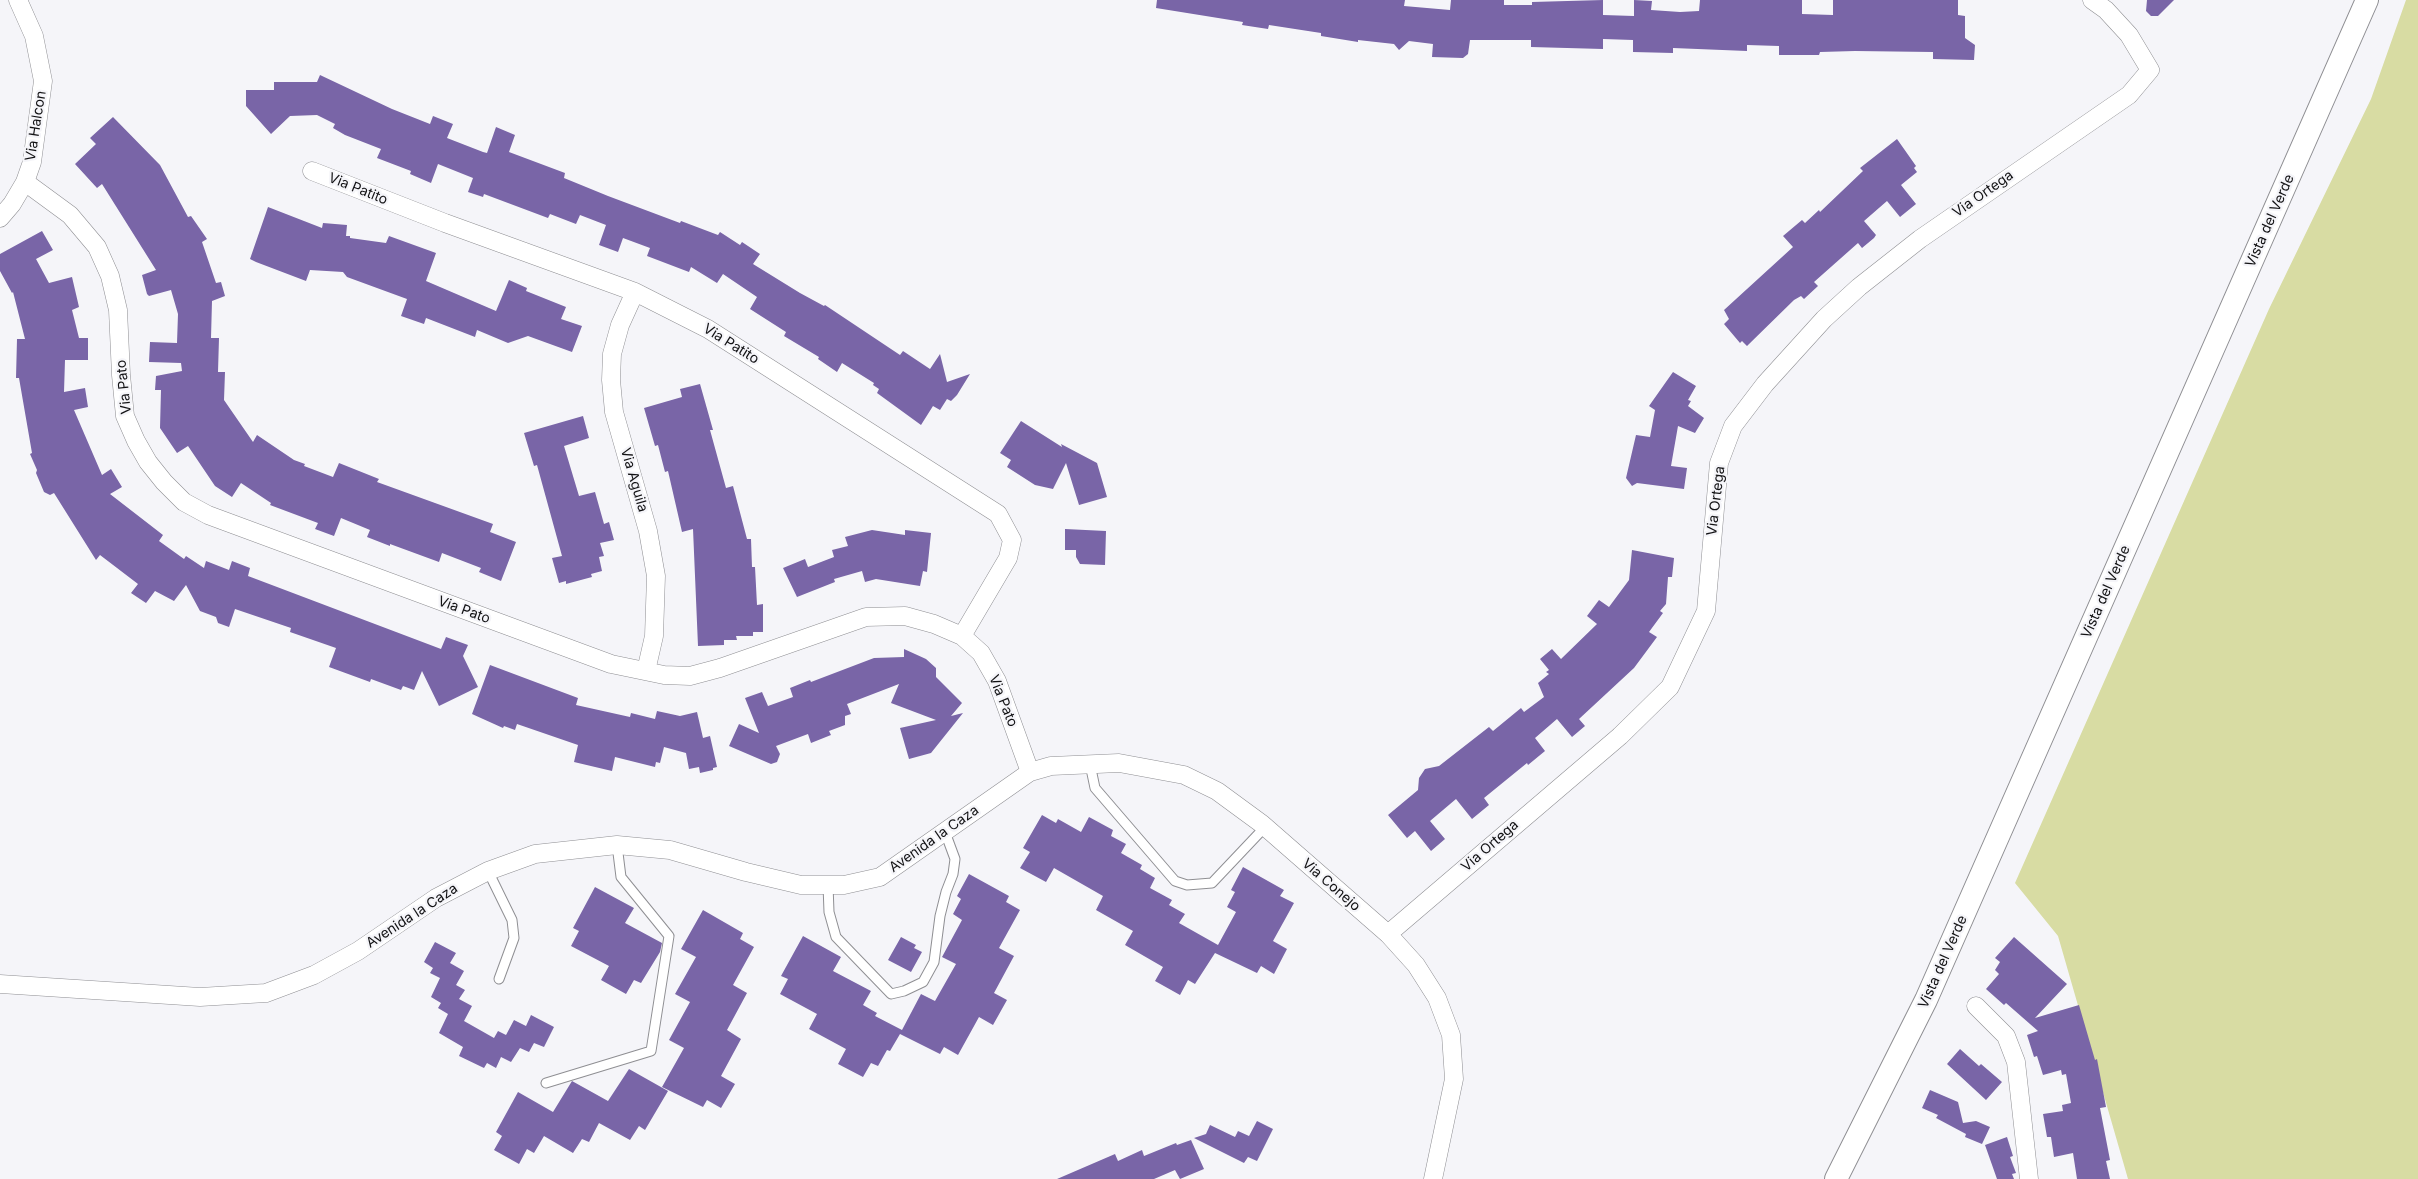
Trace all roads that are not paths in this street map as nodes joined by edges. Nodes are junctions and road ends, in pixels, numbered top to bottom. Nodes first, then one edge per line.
1 (18, 0) edge
2 (2092, 0) edge
3 (2367, 0) edge
4 (312, 171) dead end
5 (25, 182) junction
6 (0, 218) edge
7 (635, 292) junction
8 (962, 636) junction
9 (646, 672) junction
10 (1090, 764) junction
11 (1030, 772) junction
12 (1265, 827) junction
13 (945, 832) junction
14 (617, 845) junction
15 (488, 871) junction
16 (828, 885) junction
17 (1388, 934) junction
18 (499, 979) dead end
19 (0, 984) edge
20 (1976, 1006) dead end
21 (546, 1084) dead end
22 (1433, 1179) edge
23 (1836, 1179) edge
24 (2030, 1179) edge

1 - 5 street, Via Halcon
2 - 17 street, Via Ortega
3 - 23 street, Vista del Verde
4 - 7 street, Via Patito
5 - 6 street, Via Halcon
5 - 9 street, Via Pato
7 - 8 street, Via Patito
7 - 9 street, Via Aguila
8 - 9 street, Via Pato
8 - 11 street, Via Pato
10 - 11 street, Via Conejo
10 - 12 street, Via Conejo
10 - 12 lane
11 - 13 street, Avenida la Caza
12 - 17 street, Via Conejo
13 - 16 street, Avenida la Caza
13 - 16 lane
14 - 15 street, Avenida la Caza
14 - 16 street, Avenida la Caza
14 - 21 lane
15 - 18 lane
15 - 19 street, Avenida la Caza
17 - 22 street, Via Conejo
20 - 24 street

